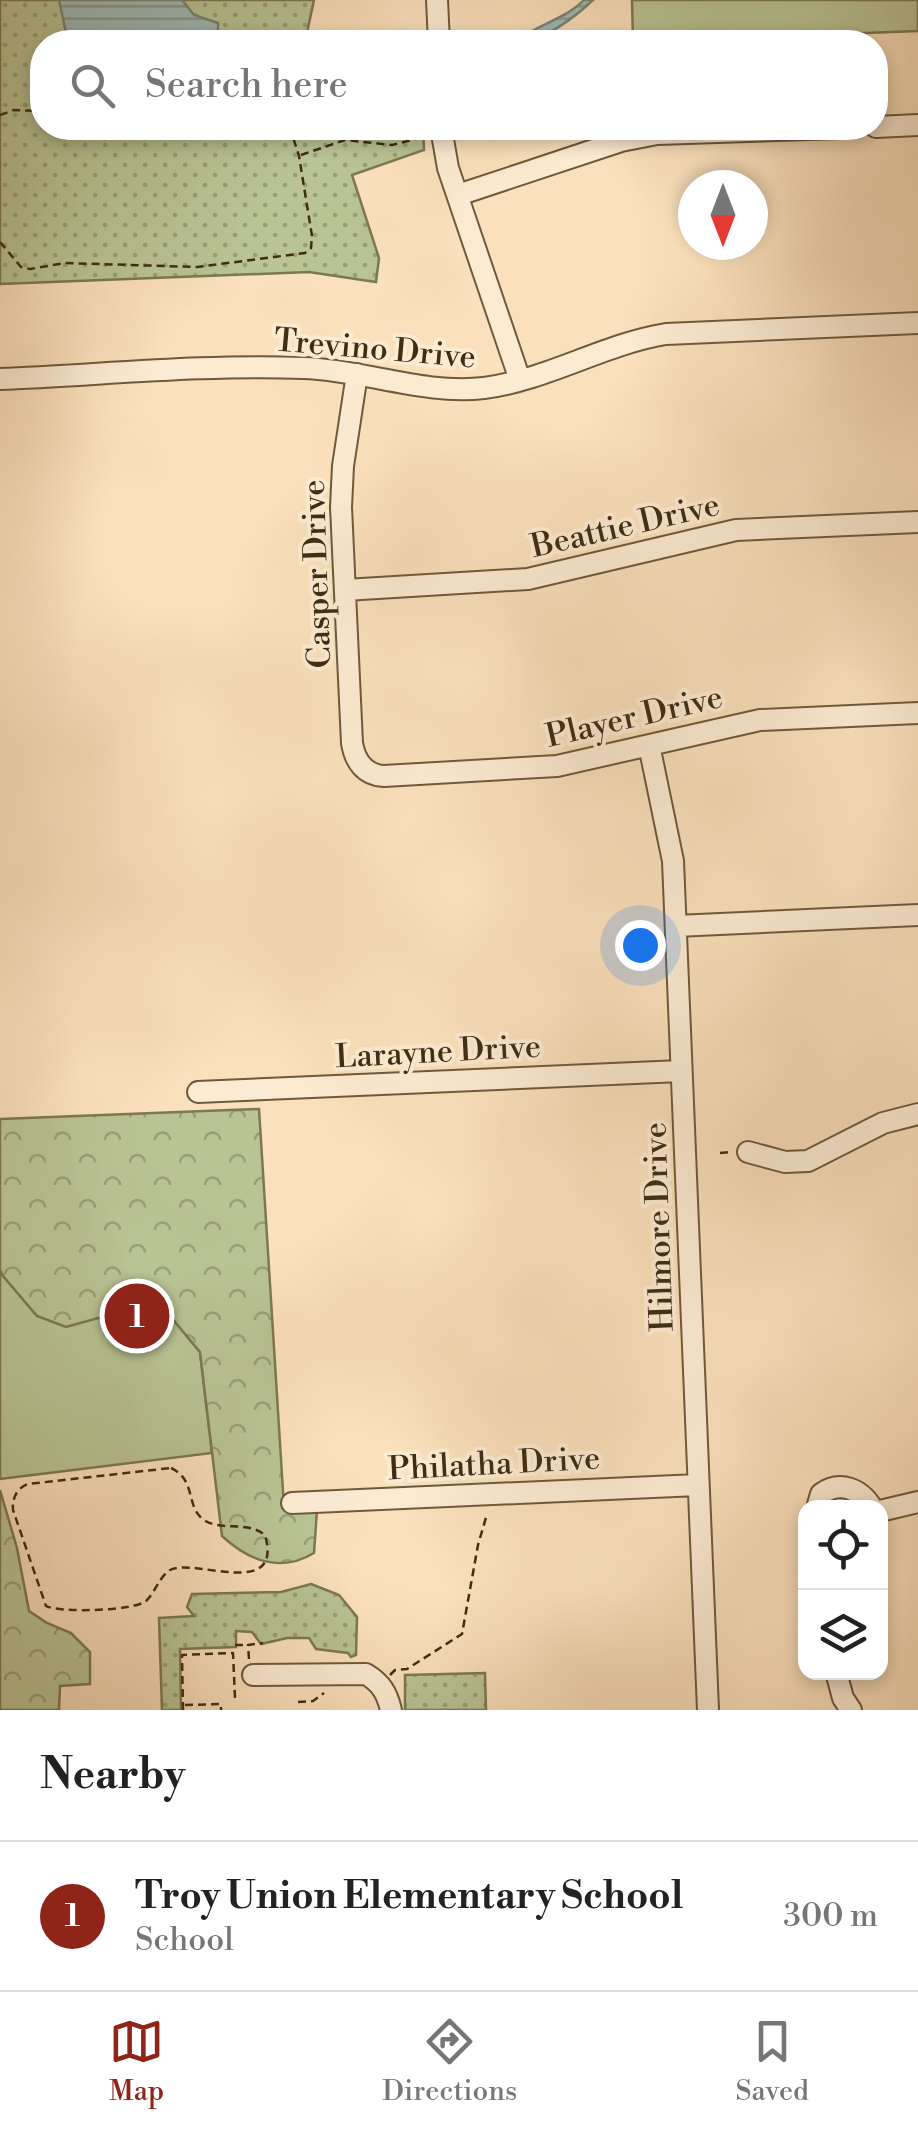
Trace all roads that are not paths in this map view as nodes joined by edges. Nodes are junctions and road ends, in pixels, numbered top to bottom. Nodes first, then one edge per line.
1 (437, 0) edge
2 (438, 30) edge
3 (918, 125) edge
4 (888, 126) edge
5 (437, 140) edge
6 (626, 140) edge
7 (458, 195) junction
8 (918, 323) edge
9 (357, 374) junction
10 (0, 379) edge
11 (520, 380) junction
12 (918, 522) edge
13 (344, 590) junction
14 (918, 712) edge
15 (649, 745) junction
16 (365, 769) joint
17 (918, 915) edge
18 (676, 926) junction
19 (682, 1071) junction
20 (198, 1092) dead end
21 (918, 1114) edge
22 (748, 1152) dead end
23 (698, 1485) junction
24 (819, 1500) edge
25 (868, 1500) edge
26 (918, 1502) edge
27 (292, 1503) dead end
28 (888, 1510) edge
29 (251, 1670) road end
30 (839, 1680) edge
31 (391, 1710) edge
32 (708, 1710) edge
33 (851, 1710) edge

1 - 2 street
3 - 4 street
5 - 7 street
6 - 7 street
7 - 11 street
8 - 11 street, Trevino Drive
9 - 10 street, Trevino Drive
9 - 11 street, Trevino Drive
9 - 13 street, Casper Drive
12 - 13 street, Beattie Drive
13 - 16 street, Casper Drive
14 - 15 street, Player Drive
15 - 16 street, Player Drive
15 - 18 street, Hilmore Drive
17 - 18 street
18 - 19 street, Hilmore Drive
19 - 20 street, Larayne Drive
19 - 23 street, Hilmore Drive
21 - 22 street
23 - 27 street, Philatha Drive
23 - 32 street, Hilmore Drive
24 - 25 street
26 - 28 street
29 - 31 street
30 - 33 street

